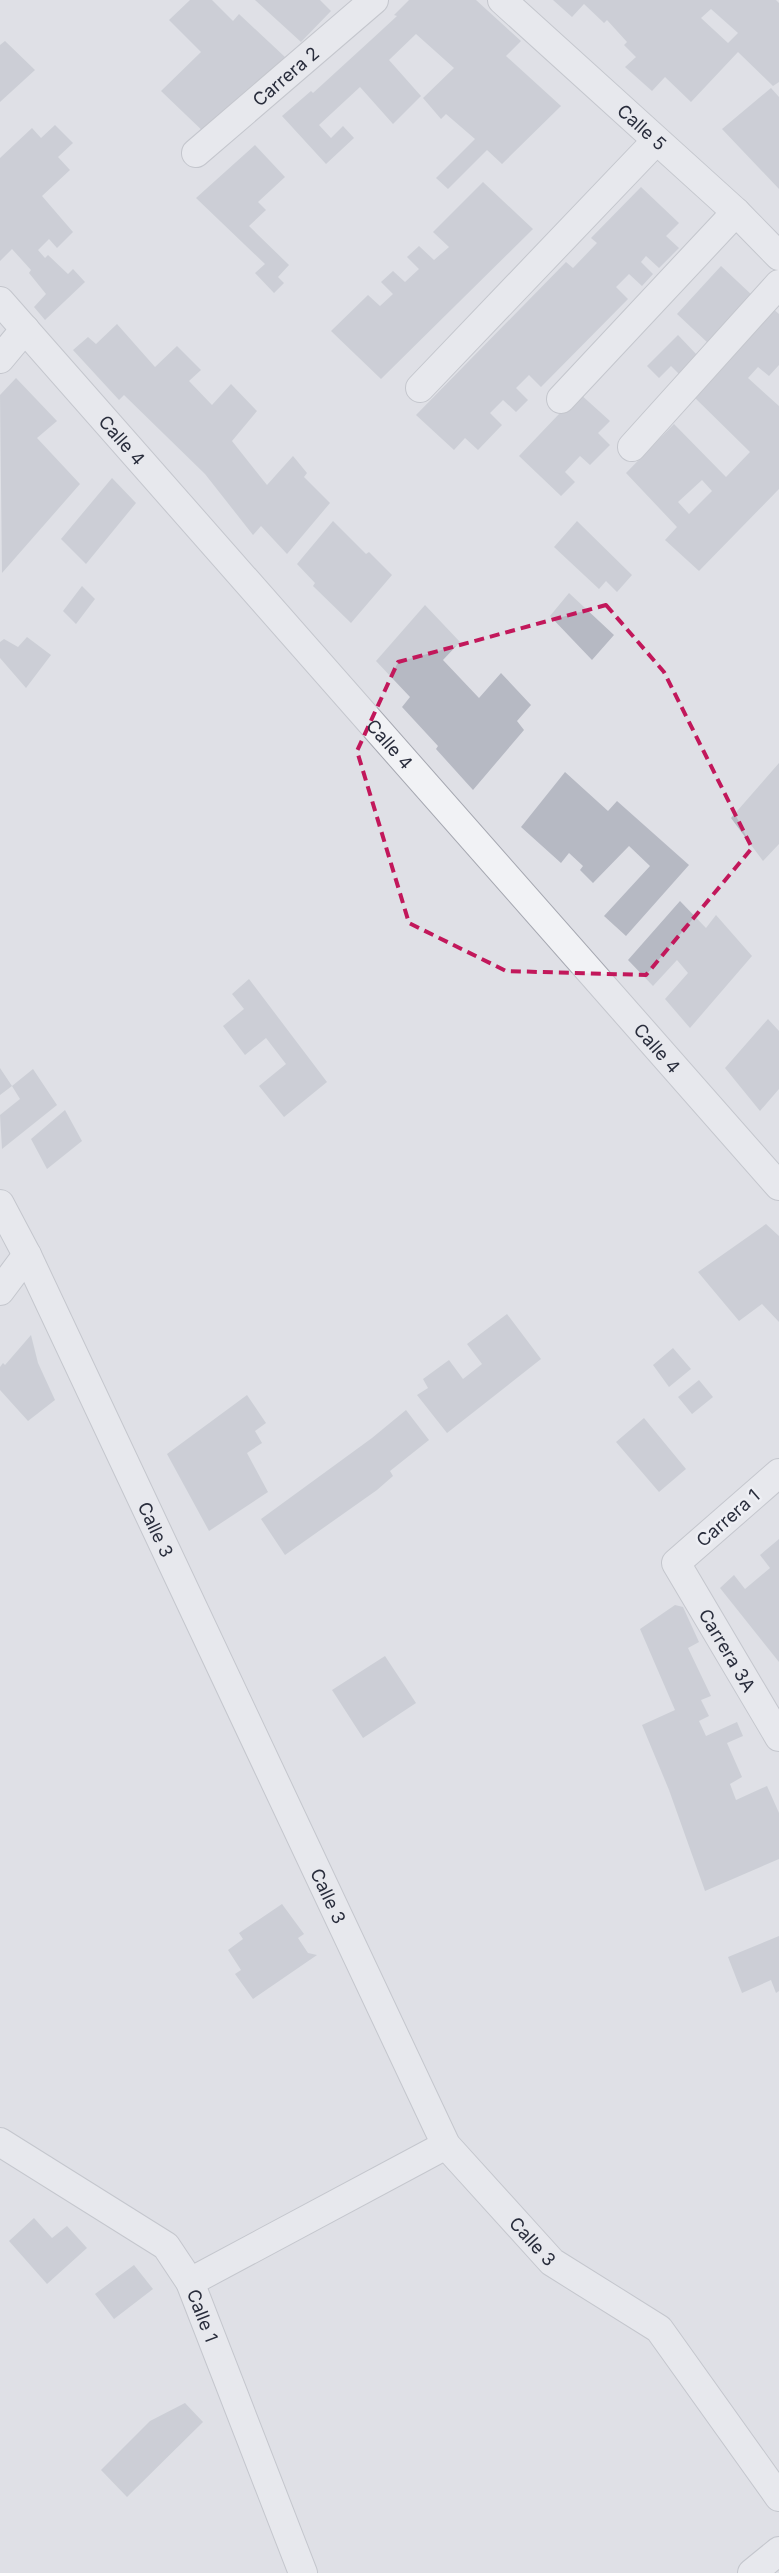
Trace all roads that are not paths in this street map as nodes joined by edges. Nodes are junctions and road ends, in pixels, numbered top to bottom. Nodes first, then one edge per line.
1 (374, 0) edge
2 (502, 0) edge
3 (656, 141) junction
4 (196, 153) dead end
5 (736, 212) junction
6 (779, 256) edge
7 (779, 284) edge
8 (0, 301) edge
9 (25, 329) junction
10 (0, 359) edge
11 (420, 388) dead end
12 (561, 399) dead end
13 (632, 447) dead end
14 (779, 1186) edge
15 (0, 1204) edge
16 (27, 1255) junction
17 (0, 1291) edge
18 (779, 1473) edge
19 (676, 1563) joint
20 (777, 1729) edge
21 (0, 2142) edge
22 (446, 2145) junction
23 (190, 2282) junction
24 (779, 2498) edge
25 (779, 2551) edge
26 (303, 2573) edge
27 (752, 2573) edge

1 - 4 street, Carrera 2
2 - 3 street, Calle 5
3 - 5 street, Calle 5
3 - 11 street
5 - 6 street, Calle 5
5 - 12 street
7 - 13 street
8 - 9 street, Calle 4
9 - 10 street
9 - 14 street, Calle 4
15 - 16 street, Calle 3
16 - 17 street
16 - 22 street, Calle 3
18 - 19 street, Carrera 1
19 - 20 street, Carrera 3A
21 - 23 street, Calle 1
22 - 23 street
22 - 24 street, Calle 3
23 - 26 street, Calle 1
25 - 27 street

